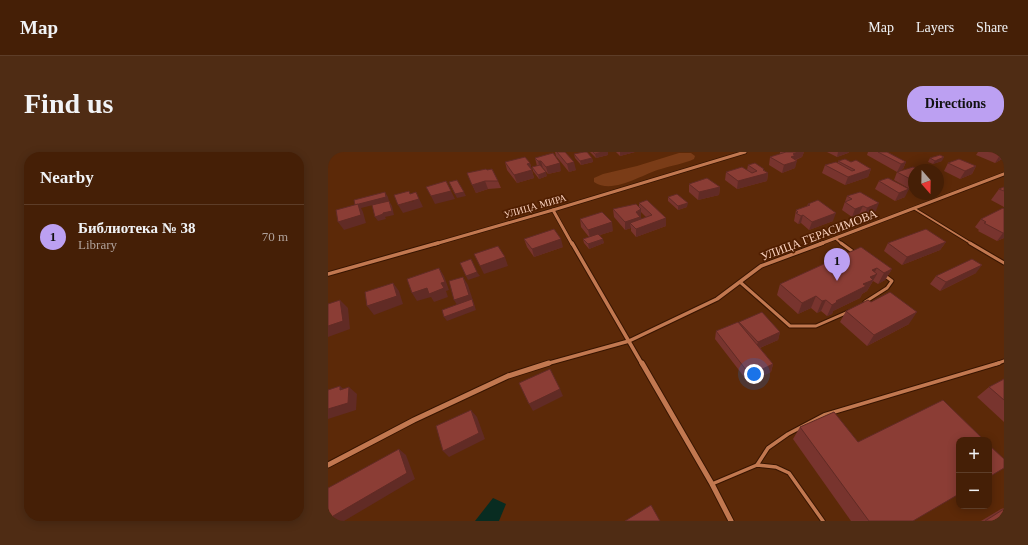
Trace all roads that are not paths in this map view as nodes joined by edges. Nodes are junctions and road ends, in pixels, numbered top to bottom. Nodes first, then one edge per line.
1 (746, 152) edge
2 (1004, 174) edge
3 (915, 209) junction
4 (553, 210) junction
5 (835, 238) junction
6 (860, 257) edge
7 (1004, 263) edge
8 (879, 272) edge
9 (328, 274) edge
10 (740, 282) junction
11 (863, 303) edge
12 (851, 310) edge
13 (628, 341) junction
14 (1004, 361) edge
15 (328, 465) edge
16 (757, 465) junction
17 (712, 484) junction
18 (731, 521) edge
19 (823, 521) edge

1 - 4 street, УЛИЦА МИРА
2 - 3 street, УЛИЦА ГЕРАСИМОВА
3 - 5 street, УЛИЦА ГЕРАСИМОВА
3 - 7 lane
4 - 9 street, УЛИЦА МИРА
4 - 13 street
5 - 6 lane
5 - 10 street, УЛИЦА ГЕРАСИМОВА
8 - 11 lane
10 - 12 lane
10 - 13 street, УЛИЦА ГЕРАСИМОВА
13 - 15 street, УЛИЦА ГЕРАСИМОВА
13 - 17 street
14 - 16 lane
16 - 17 lane
16 - 19 lane
17 - 18 street

